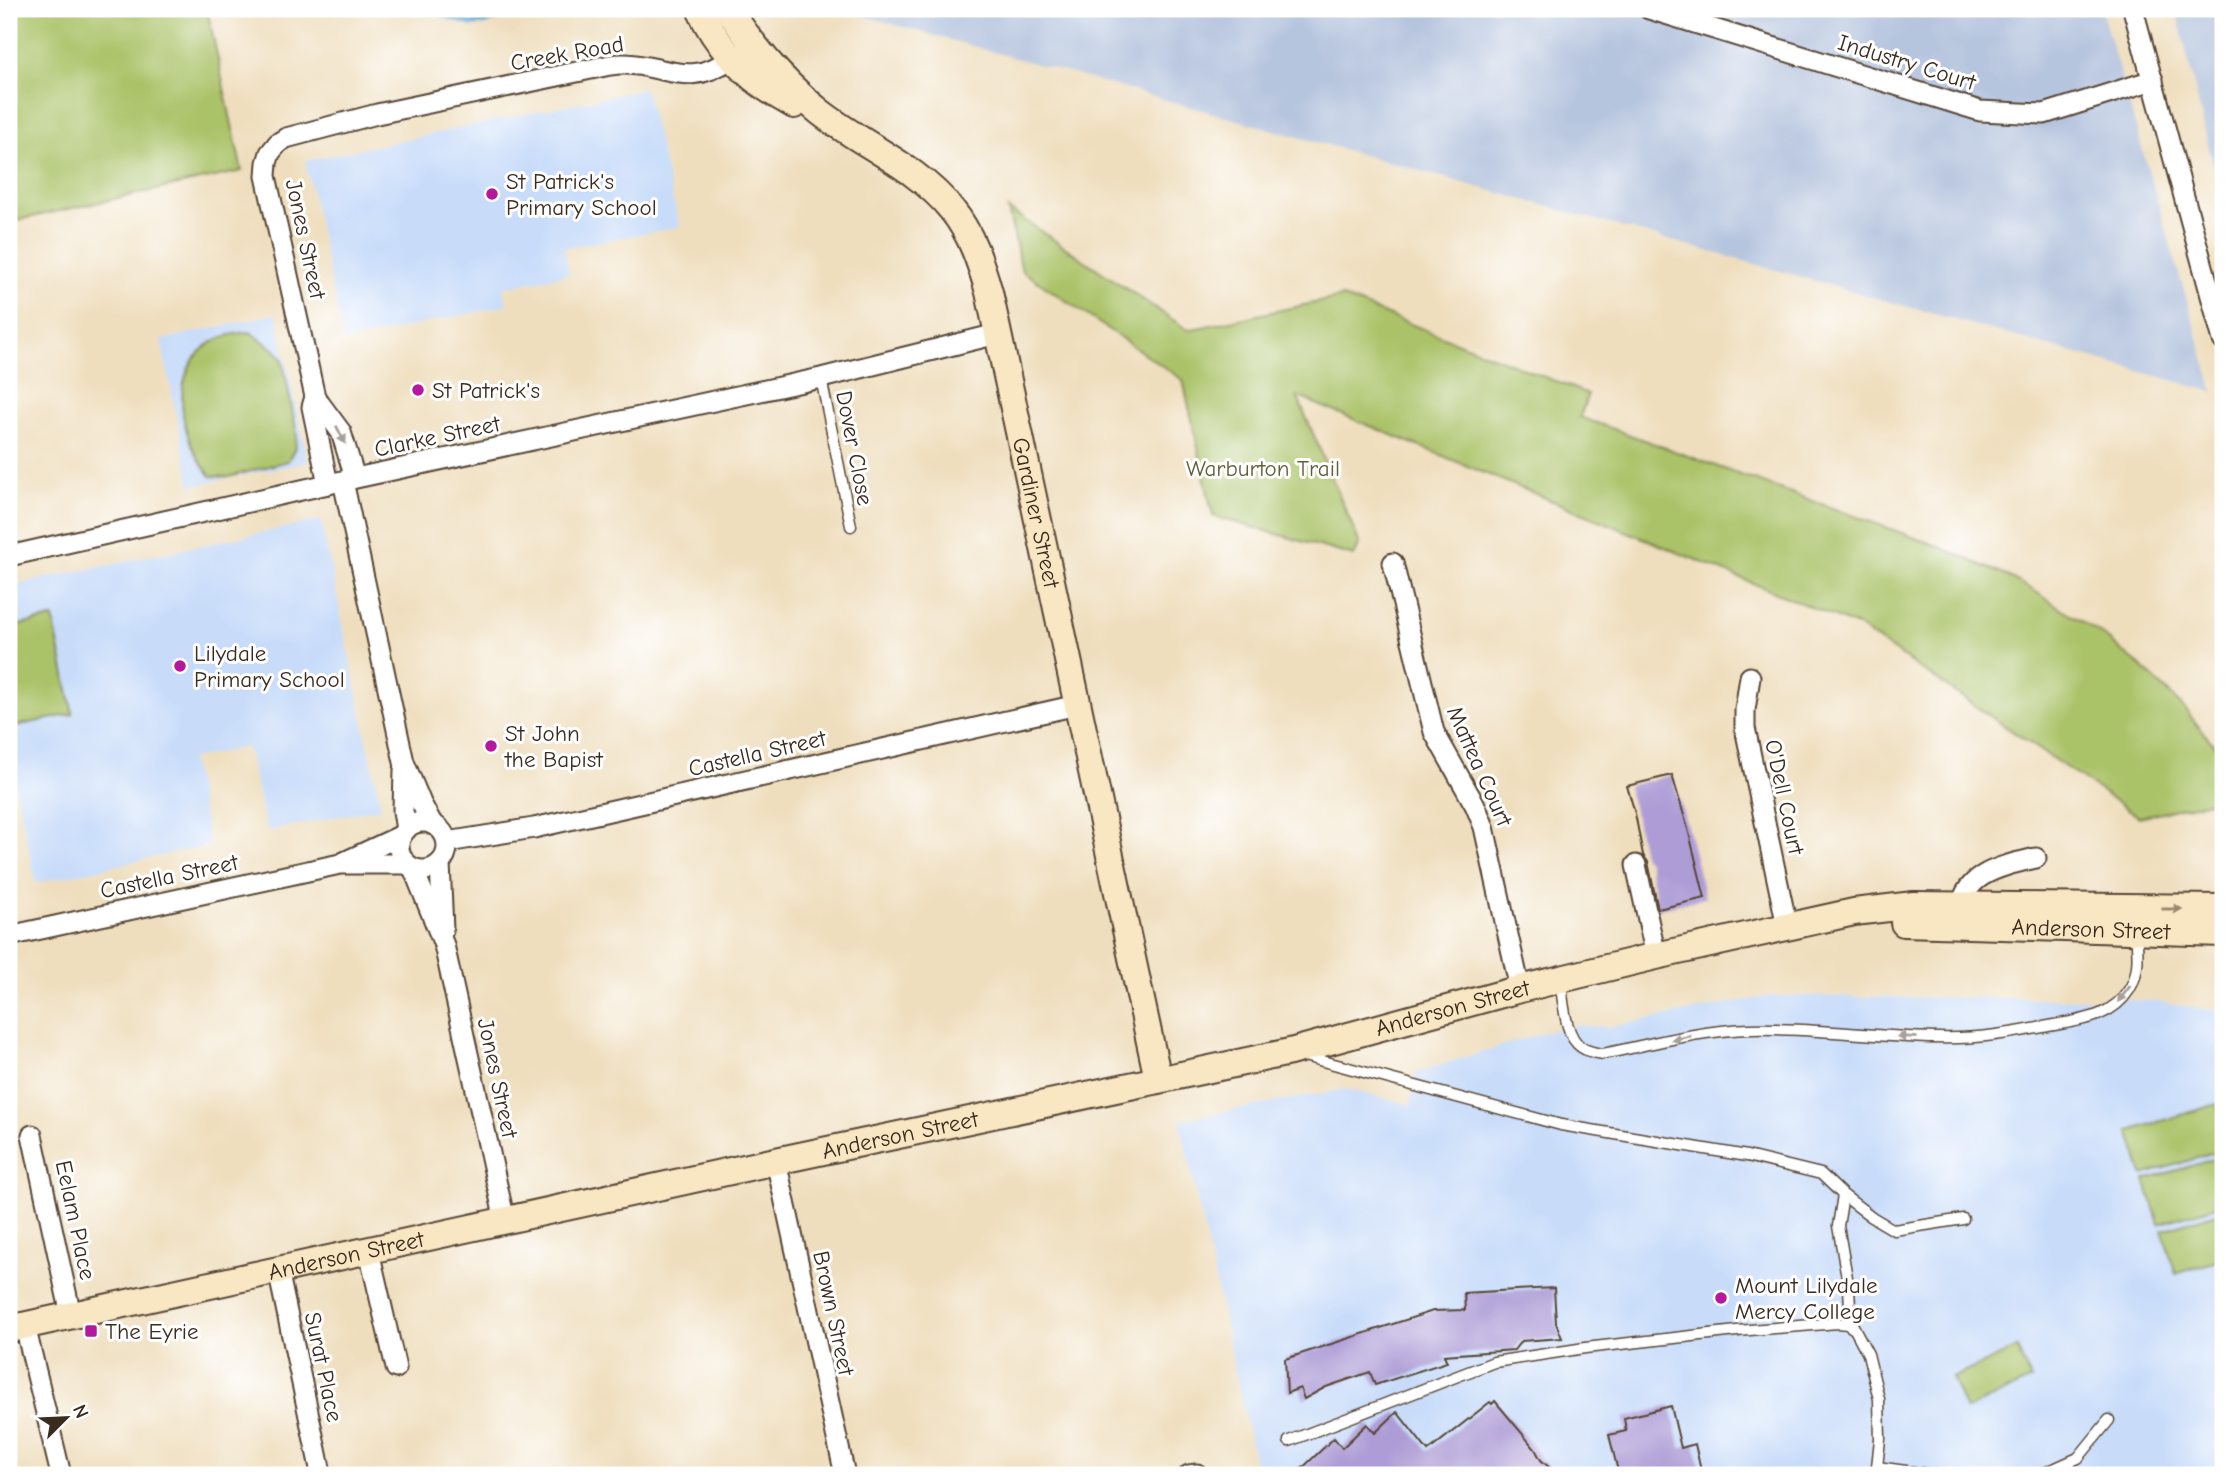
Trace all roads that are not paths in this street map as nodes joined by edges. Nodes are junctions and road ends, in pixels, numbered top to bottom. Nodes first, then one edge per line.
1 (700, 9) edge
2 (728, 9) edge
3 (1649, 9) edge
4 (2133, 9) edge
5 (741, 49) junction
6 (2153, 80) junction
7 (489, 92) joint
8 (997, 334) junction
9 (2223, 340) edge
10 (821, 378) junction
11 (315, 397) junction
12 (342, 481) junction
13 (851, 526) dead end
14 (9, 556) edge
15 (1393, 563) dead end
16 (1750, 677) dead end
17 (1077, 705) junction
18 (404, 762) junction
19 (433, 825) junction
20 (404, 832) junction
21 (447, 842) junction
22 (2036, 858) dead end
23 (440, 863) junction
24 (340, 864) junction
25 (1636, 865) dead end
26 (410, 866) junction
27 (2223, 908) edge
28 (1960, 915) junction
29 (2136, 919) junction
30 (1787, 926) junction
31 (2223, 933) edge
32 (9, 936) edge
33 (444, 945) junction
34 (1656, 956) junction
35 (1560, 981) junction
36 (1521, 989) junction
37 (1290, 1052) junction
38 (1158, 1079) junction
39 (32, 1135) dead end
40 (776, 1161) junction
41 (1843, 1195) junction
42 (1963, 1219) dead end
43 (505, 1221) junction
44 (369, 1251) junction
45 (278, 1270) junction
46 (71, 1315) junction
47 (17, 1328) edge
48 (1853, 1328) junction
49 (396, 1368) dead end
50 (2109, 1420) dead end
51 (1289, 1441) dead end
52 (321, 1474) dead end
53 (61, 1475) edge
54 (845, 1475) edge
55 (1935, 1475) edge
56 (2040, 1475) edge

1 - 5 main road
2 - 5 main road
3 - 6 street, Industry Court
4 - 6 street
5 - 7 street, Creek Road
5 - 8 main road, Gardiner Street
6 - 9 street
7 - 11 street, Jones Street
8 - 10 street, Clarke Street
8 - 17 main road, Gardiner Street
10 - 12 street, Clarke Street
10 - 13 lane, Dover Close
11 - 12 street, Jones Street
11 -> 12 street, Jones Street
12 - 14 street, Clarke Street
12 - 18 street, Jones Street
15 - 36 street, Mattea Court
16 - 30 street, O'Dell Court
17 - 21 street, Castella Street
17 - 38 main road, Gardiner Street
18 - 19 street, Jones Street
18 - 20 street, Jones Street
19 - 20 street
19 - 21 street
20 - 24 street, Castella Street
20 - 26 street
21 - 23 street
22 - 28 street
23 - 26 street
23 - 33 street, Jones Street
24 - 26 street, Castella Street
24 - 32 street, Castella Street
25 - 34 street
26 - 33 street, Jones Street
29 -> 27 main road, Anderson Street
28 - 29 main road, Anderson Street
28 - 30 main road, Anderson Street
29 - 31 main road, Anderson Street
29 -> 35 lane
30 - 34 main road, Anderson Street
33 - 43 street, Jones Street
34 - 35 main road, Anderson Street
35 - 36 main road, Anderson Street
36 - 37 main road, Anderson Street
37 - 38 main road, Anderson Street
37 - 41 lane
38 - 40 main road, Anderson Street
39 - 46 street, Eelam Place
40 - 43 main road, Anderson Street
40 - 54 street, Brown Street
41 - 42 lane
41 - 48 lane
43 - 44 main road, Anderson Street
44 - 45 main road, Anderson Street
44 - 49 street
45 - 46 main road, Anderson Street
45 - 52 street, Surat Place
46 - 47 main road, Anderson Street
47 - 53 street
48 - 51 lane
48 - 55 lane
50 - 56 lane

